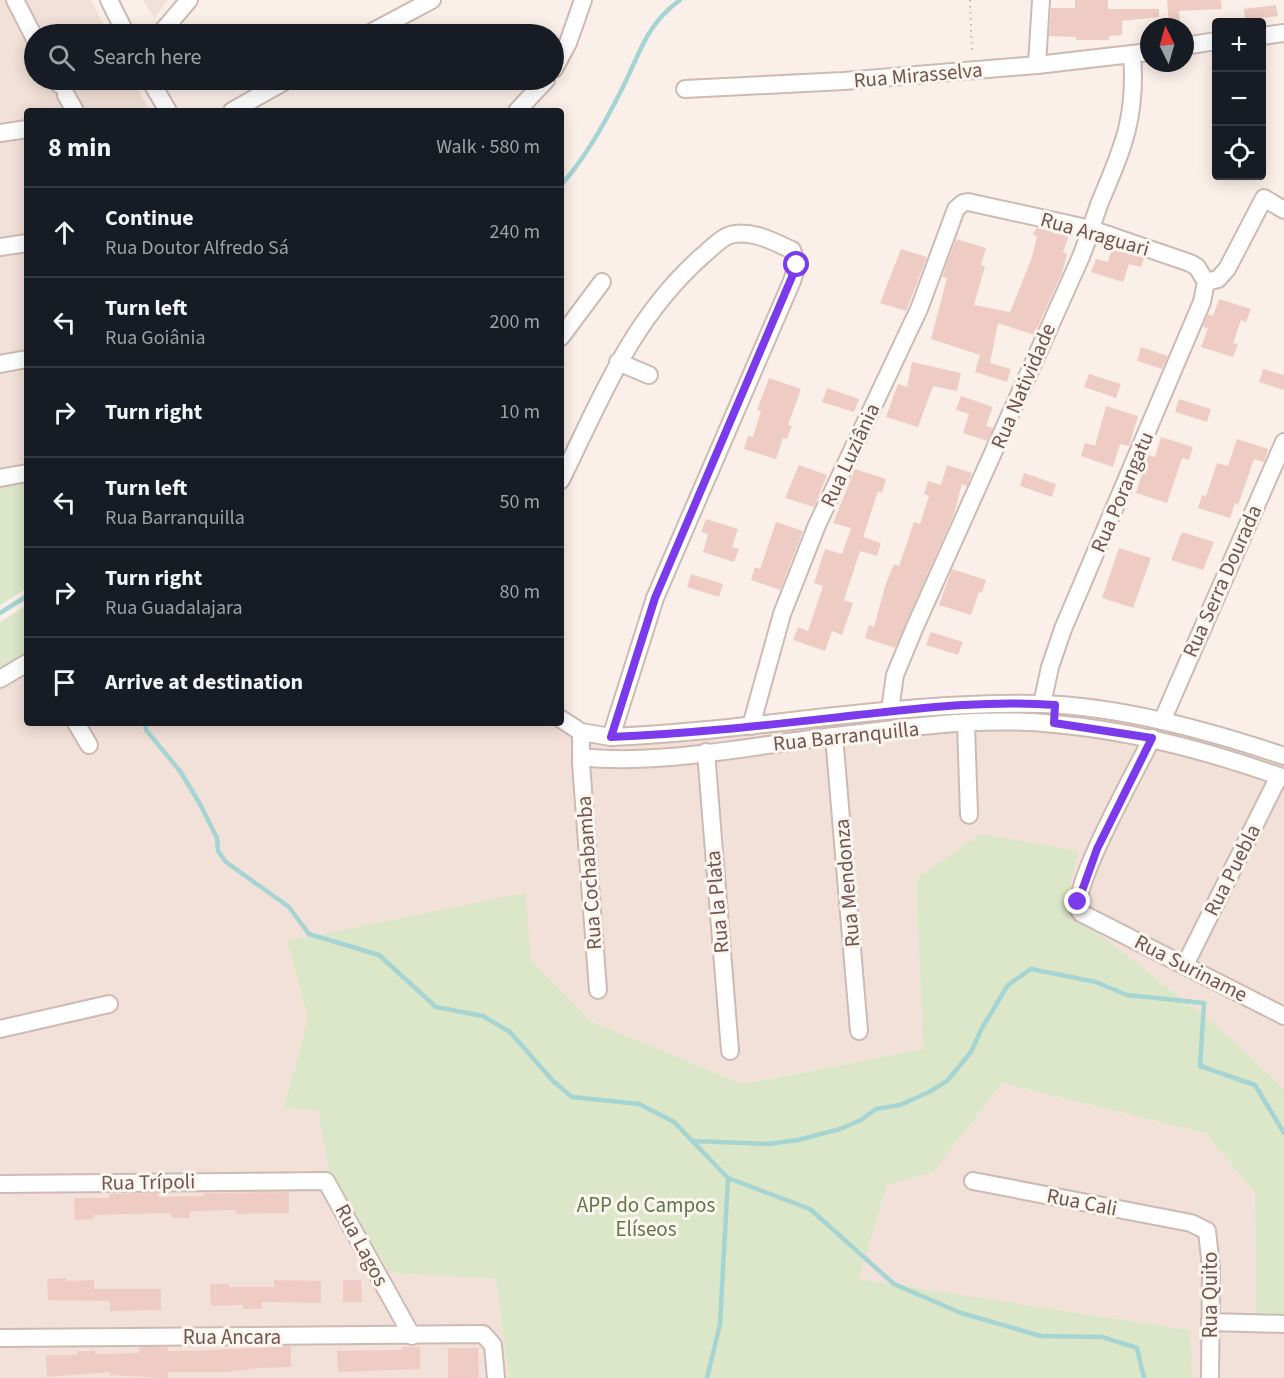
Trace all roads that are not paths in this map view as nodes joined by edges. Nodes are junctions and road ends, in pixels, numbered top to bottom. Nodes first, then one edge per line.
1 (15, 0) edge
2 (109, 0) edge
3 (189, 0) edge
4 (432, 0) edge
5 (1041, 0) edge
6 (582, 1) edge
7 (27, 24) edge
8 (121, 24) edge
9 (169, 24) edge
10 (387, 24) edge
11 (1284, 33) edge
12 (1266, 35) edge
13 (1212, 42) edge
14 (1194, 45) edge
15 (564, 50) edge
16 (1140, 54) edge
17 (1140, 59) edge
18 (1037, 65) junction
19 (685, 89) dead end
20 (63, 90) edge
21 (156, 90) edge
22 (269, 90) edge
23 (537, 90) edge
24 (73, 108) edge
25 (166, 108) edge
26 (237, 108) edge
27 (520, 108) edge
28 (24, 129) edge
29 (0, 133) edge
30 (974, 202) joint
31 (1284, 210) edge
32 (1091, 229) junction
33 (24, 244) edge
34 (0, 248) edge
35 (602, 282) dead end
36 (1206, 282) junction
37 (564, 333) edge
38 (24, 360) edge
39 (618, 362) junction
40 (0, 364) edge
41 (649, 375) dead end
42 (1284, 442) edge
43 (24, 474) edge
44 (564, 474) edge
45 (0, 478) edge
46 (24, 665) edge
47 (0, 679) edge
48 (1048, 705) junction
49 (890, 711) junction
50 (564, 721) edge
51 (1162, 721) junction
52 (1054, 723) junction
53 (966, 724) junction
54 (78, 726) edge
55 (751, 726) junction
56 (581, 732) junction
57 (834, 736) junction
58 (611, 737) junction
59 (1152, 738) junction
60 (89, 745) dead end
61 (706, 752) junction
62 (1284, 756) edge
63 (581, 757) junction
64 (1281, 777) edge
65 (969, 815) dead end
66 (1185, 965) junction
67 (598, 990) dead end
68 (109, 1004) dead end
69 (1284, 1016) edge
70 (0, 1029) edge
71 (859, 1030) dead end
72 (730, 1051) dead end
73 (296, 1181) joint
74 (973, 1181) dead end
75 (0, 1184) edge
76 (1191, 1223) joint
77 (1210, 1322) junction
78 (1284, 1324) edge
79 (412, 1336) junction
80 (0, 1338) edge
81 (496, 1378) edge
82 (1210, 1378) edge

1 - 7 street
2 - 8 street
3 - 9 street
4 - 10 street
5 - 18 street
6 - 15 street
11 - 12 street
13 - 14 street
16 - 18 street, Rua Mirasselva
17 - 32 street, Rua Natividade
18 - 19 street, Rua Mirasselva
20 - 24 street
21 - 25 street
22 - 26 street
23 - 27 street
28 - 29 street
30 - 32 street, Rua Araguari
30 - 55 street, Rua Luziânia
31 - 36 street
32 - 36 street, Rua Araguari
32 - 49 street, Rua Natividade
33 - 34 street
35 - 37 street
36 - 48 street, Rua Porangatu
38 - 40 street
39 - 41 street
39 - 44 street
39 - 58 street
42 - 51 street, Rua Serra Dourada
43 - 45 street
46 - 47 street
48 - 49 street
48 - 51 street
48 - 52 street, Rua Porangatu
49 - 55 street
50 - 56 street
51 - 62 street
52 - 53 street, Rua Barranquilla
52 - 59 street, Rua Barranquilla
53 - 57 street, Rua Barranquilla
53 - 65 street
54 - 60 street
55 - 58 street
56 - 58 street
56 - 63 street, Rua Cochabamba
57 - 61 street, Rua Barranquilla
57 - 71 street, Rua Mendonza
59 - 64 street, Rua Barranquilla
59 - 66 street, Rua Suriname
61 - 63 street, Rua Barranquilla
61 - 72 street, Rua la Plata
63 - 67 street, Rua Cochabamba
64 - 66 street, Rua Puebla
66 - 69 street, Rua Suriname
68 - 70 street
73 - 75 street, Rua Trípoli
73 - 79 street, Rua Lagos
74 - 76 street, Rua Cali
76 - 77 street, Rua Quito
77 - 78 street
77 - 82 street, Rua Quito
79 - 80 street, Rua Ancara
79 - 81 street, Rua Ancara

